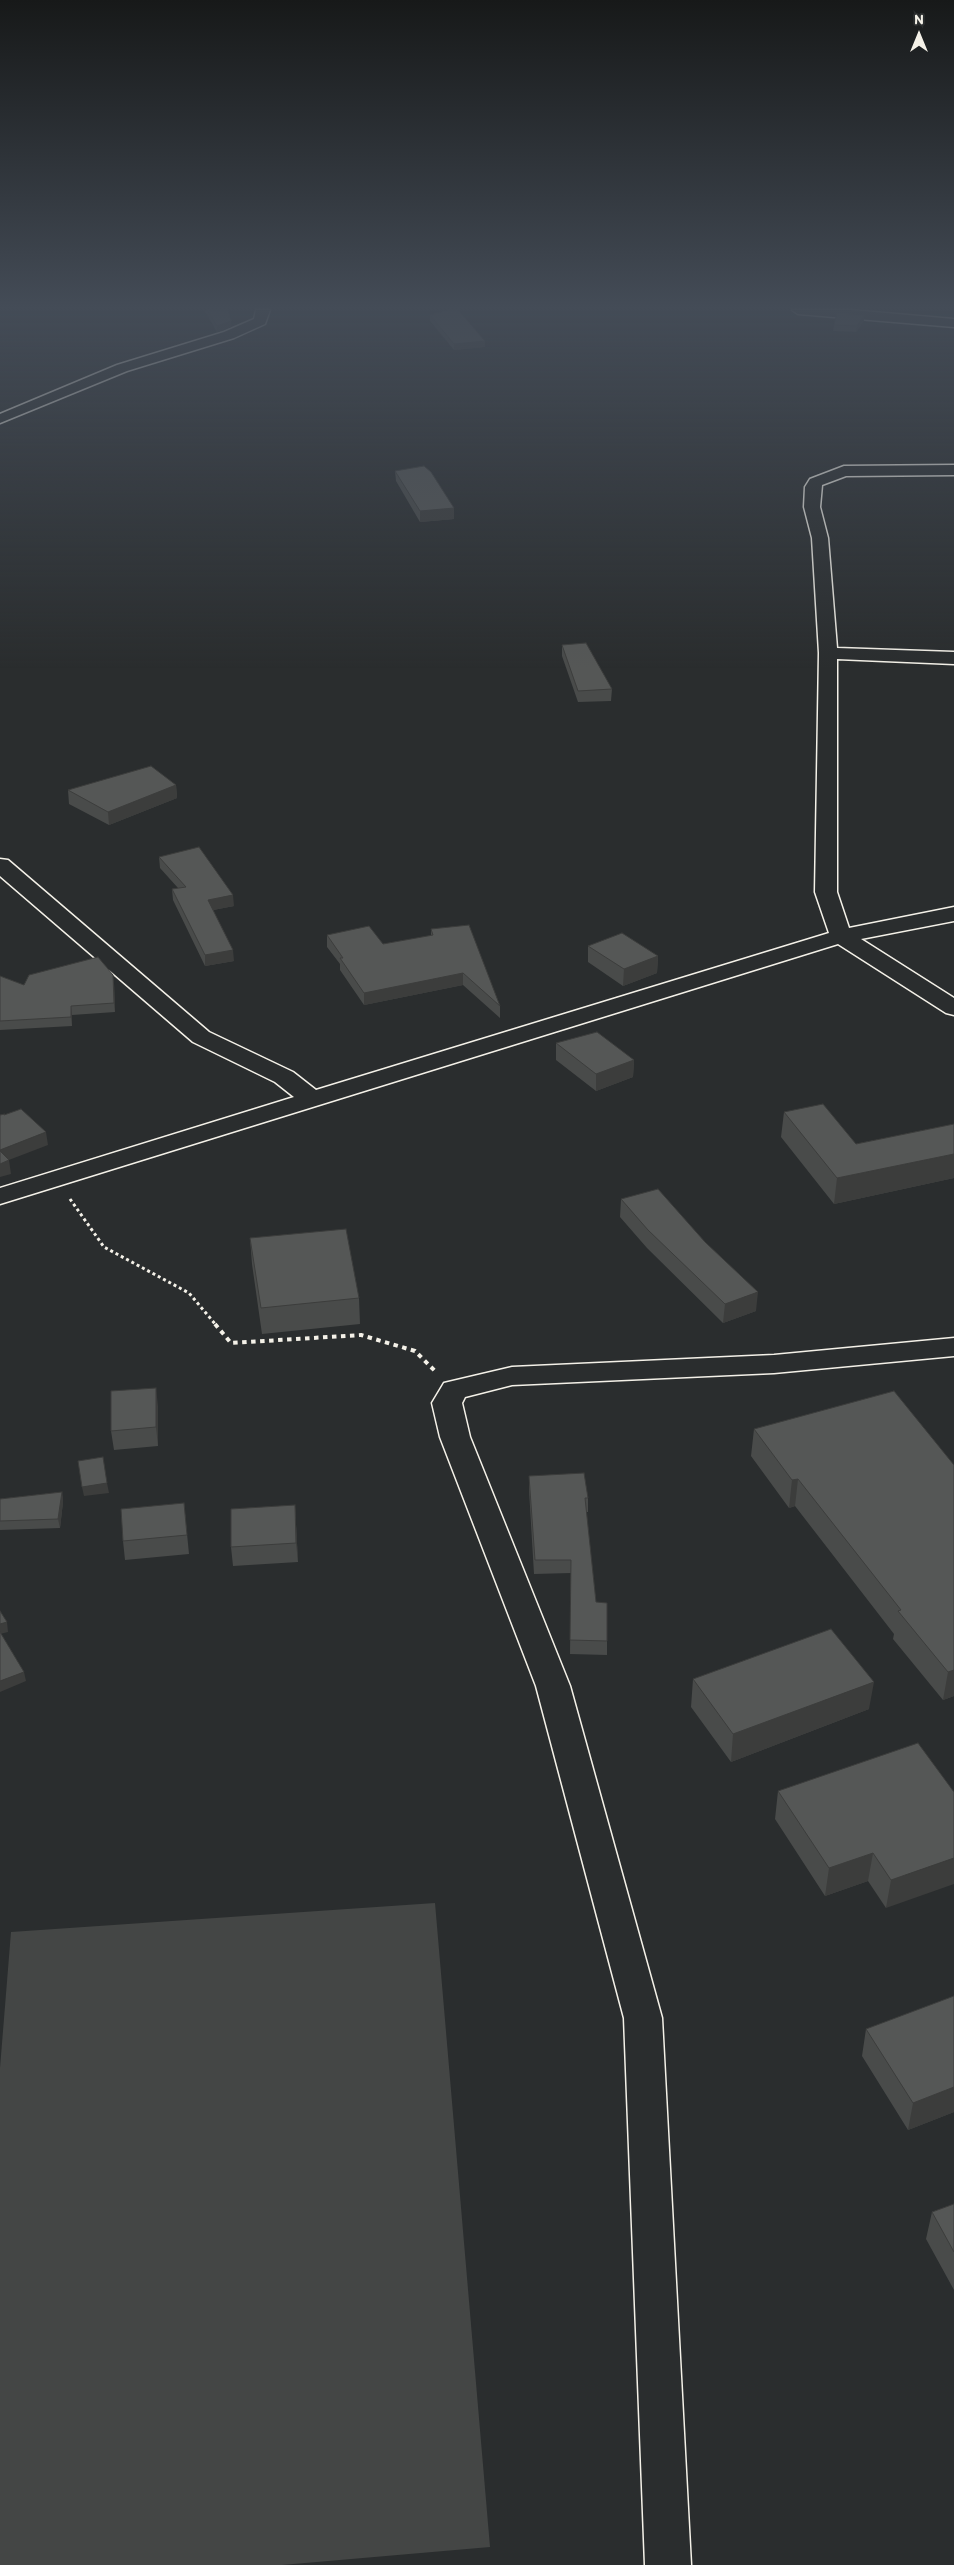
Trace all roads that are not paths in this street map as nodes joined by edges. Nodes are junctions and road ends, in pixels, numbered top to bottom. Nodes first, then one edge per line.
1 (954, 470) edge
2 (828, 653) junction
3 (954, 658) edge
4 (0, 865) edge
5 (954, 914) edge
6 (841, 936) junction
7 (954, 1008) edge
8 (312, 1099) junction
9 (0, 1196) edge
10 (954, 1347) edge
11 (668, 2565) edge

1 - 2 street
2 - 3 street
2 - 6 street
4 - 8 street
5 - 6 street
6 - 7 street
6 - 8 street
8 - 9 street
10 - 11 street

